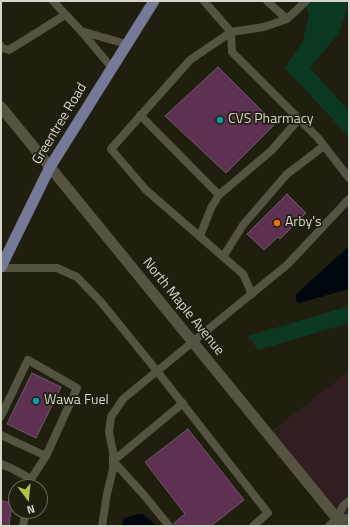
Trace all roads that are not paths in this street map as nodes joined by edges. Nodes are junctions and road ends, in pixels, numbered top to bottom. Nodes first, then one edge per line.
1 (53, 1) edge
2 (154, 1) edge
3 (204, 1) edge
4 (267, 1) edge
5 (306, 1) edge
6 (65, 15) junction
7 (287, 19) junction
8 (81, 31) junction
9 (231, 32) junction
10 (126, 44) junction
11 (1, 46) edge
12 (112, 68) junction
13 (1, 107) edge
14 (140, 116) junction
15 (299, 119) junction
16 (324, 146) junction
17 (50, 167) junction
18 (349, 178) edge
19 (219, 195) junction
20 (349, 199) edge
21 (200, 236) junction
22 (4, 254) edge
23 (224, 257) junction
24 (1, 267) edge
25 (252, 294) junction
26 (192, 342) junction
27 (157, 370) junction
28 (182, 403) junction
29 (1, 416) edge
30 (1, 435) edge
31 (46, 456) junction
32 (113, 461) junction
33 (1, 464) edge
34 (25, 479) edge
35 (32, 479) edge
36 (349, 501) edge
37 (349, 518) edge
38 (336, 524) edge
39 (102, 526) edge
40 (169, 526) edge
41 (253, 526) edge

1 - 6 lane
2 - 10 main road, Greentree Road
3 - 9 lane
4 - 7 lane
5 - 7 lane
6 - 8 lane
6 - 11 lane
7 - 9 lane
8 - 10 lane
8 - 12 lane
9 - 14 lane
9 - 15 lane
10 - 12 main road, Greentree Road
12 - 17 main road, Greentree Road
13 - 17 main road, North Maple Avenue
14 - 19 lane
14 - 21 lane
15 - 16 lane
15 - 19 lane
16 - 18 lane
16 - 23 lane
17 - 22 main road, Greentree Road
17 - 26 main road, North Maple Avenue
19 - 21 lane
20 - 25 lane
21 - 23 lane
22 - 24 main road, Greentree Road
23 - 25 lane
24 - 27 lane
25 - 26 lane
26 - 27 lane
26 - 38 main road, North Maple Avenue
27 - 28 lane
27 - 32 lane
28 - 32 lane
28 - 41 lane
29 - 31 lane
30 - 31 lane
31 - 35 lane
32 - 39 lane
32 - 40 lane
33 - 34 lane
36 - 38 lane
37 - 38 lane

